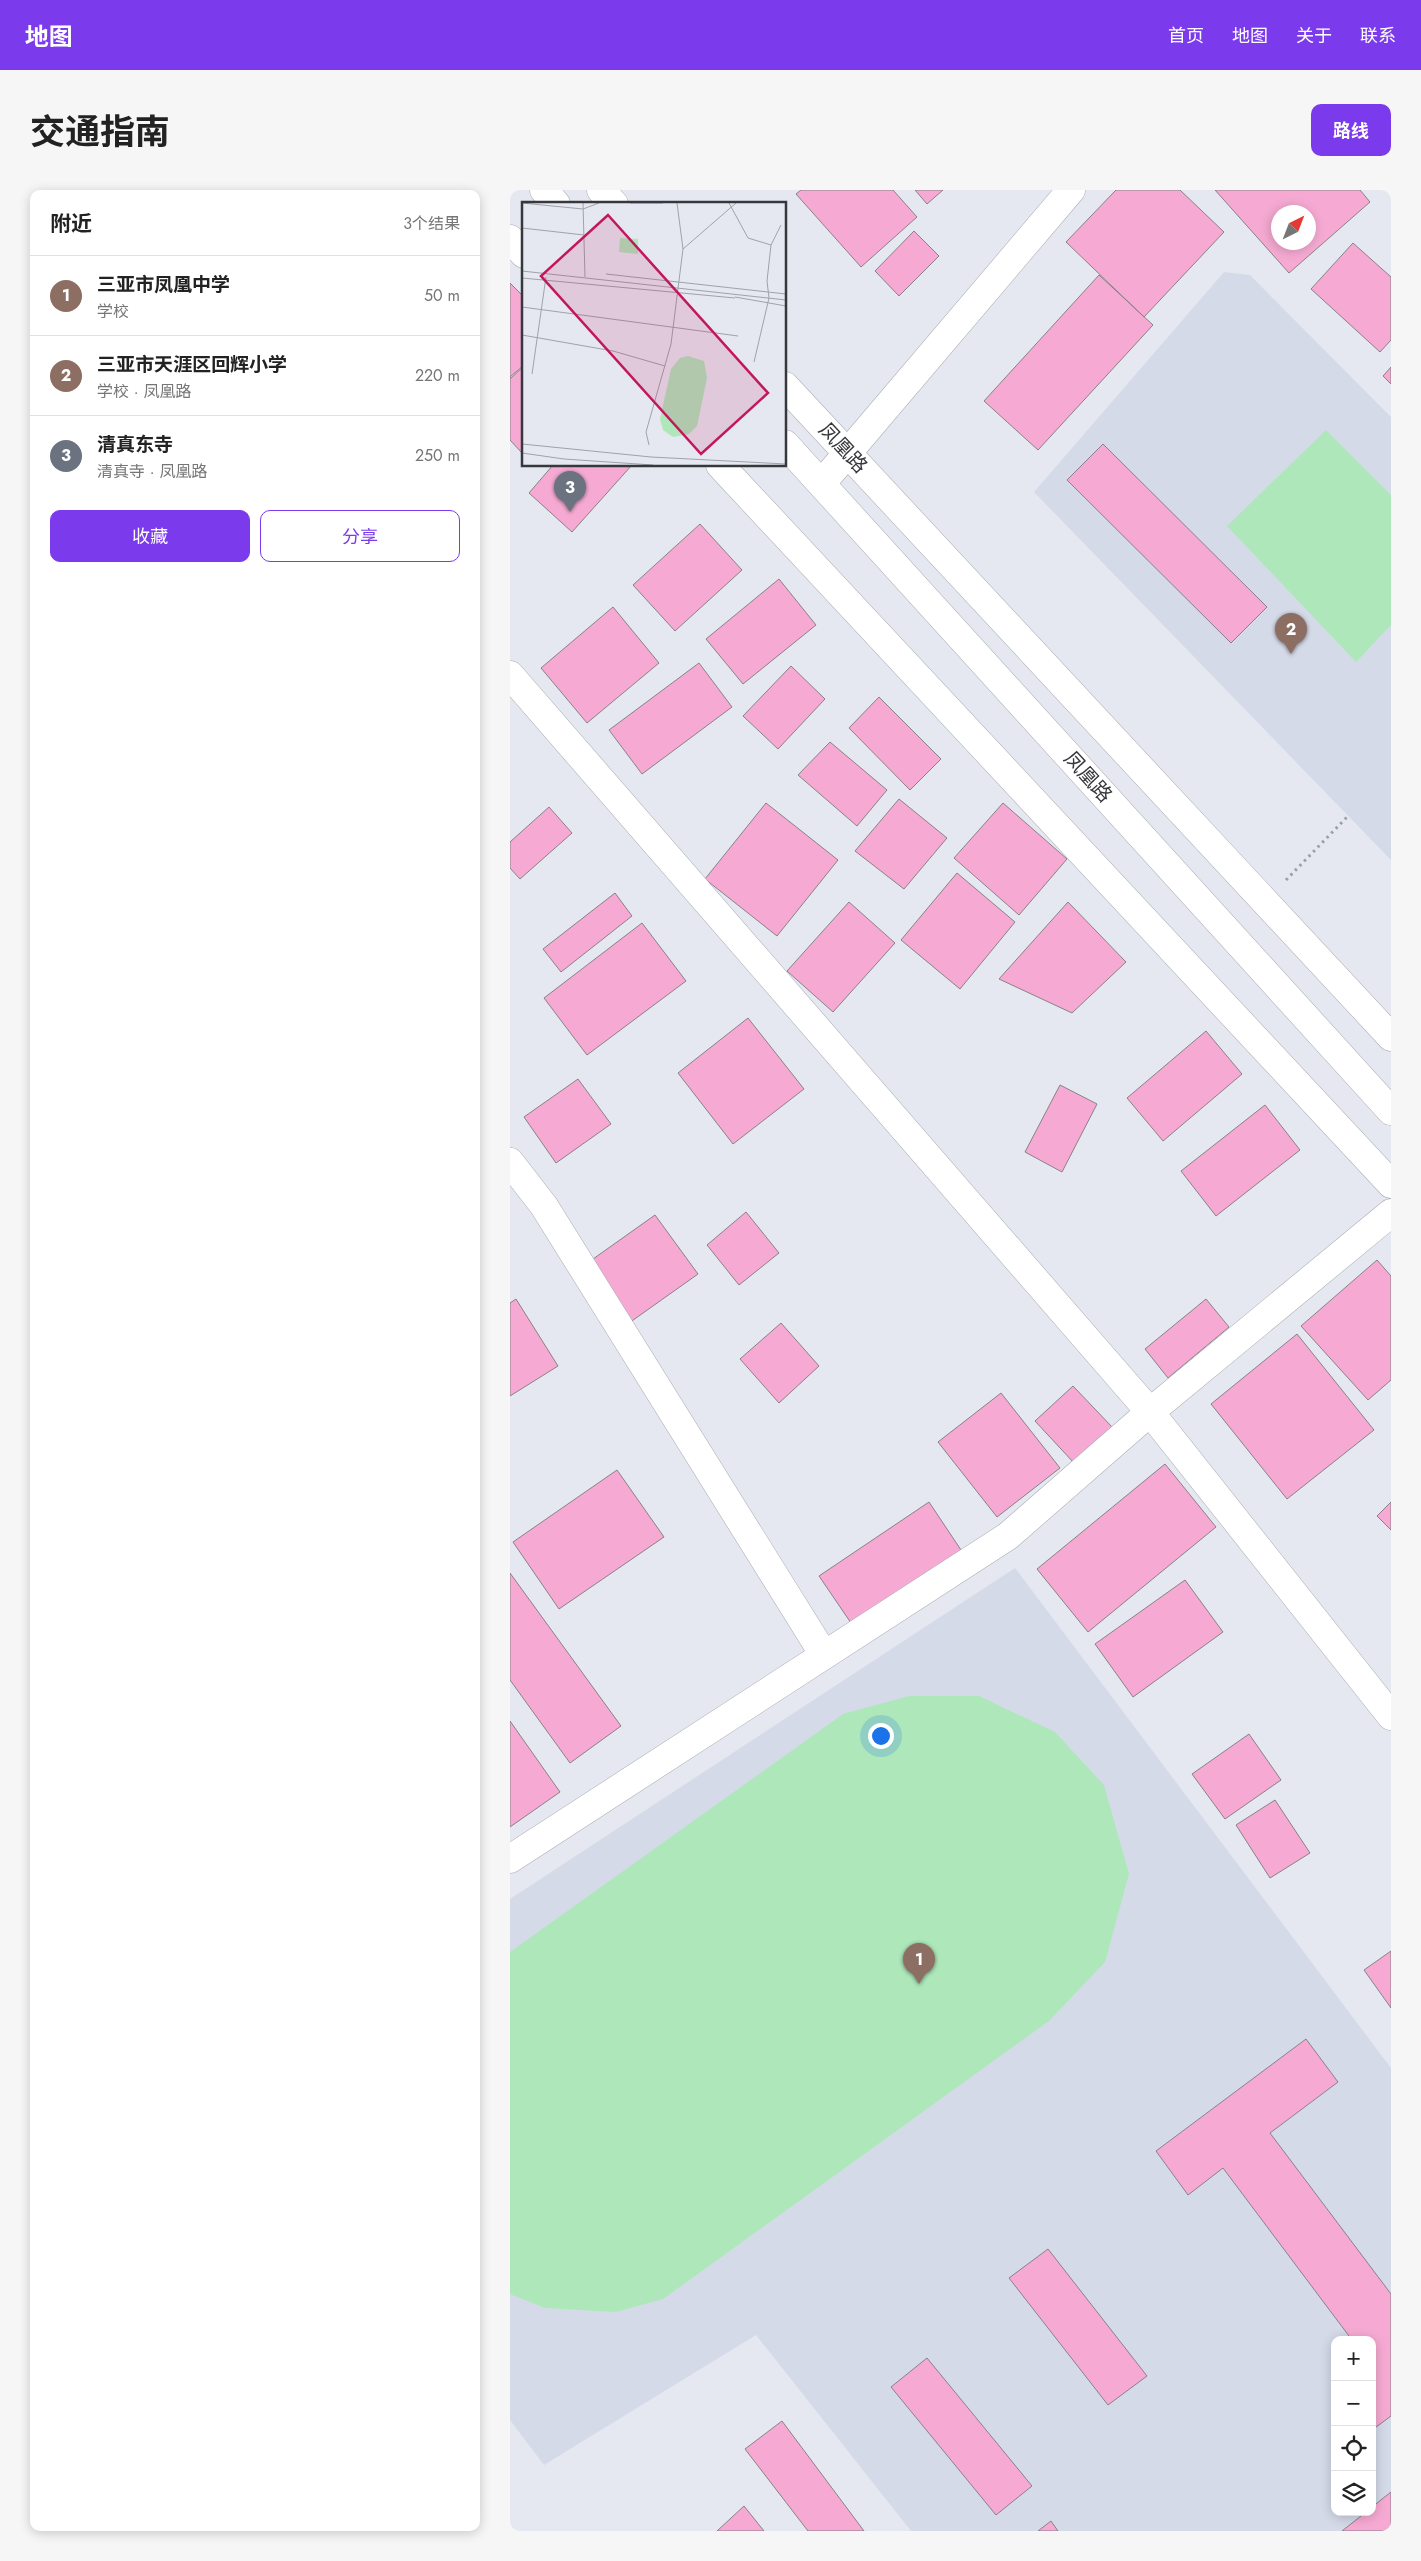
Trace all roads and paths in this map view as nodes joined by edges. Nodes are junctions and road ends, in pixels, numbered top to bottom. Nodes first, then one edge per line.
1 (544, 190) edge
2 (602, 190) edge
3 (1071, 190) edge
4 (554, 202) edge
5 (612, 202) edge
6 (786, 387) edge
7 (786, 445) edge
8 (848, 453) junction
9 (721, 466) edge
10 (822, 483) junction
11 (510, 675) edge
12 (1348, 816) dead end
13 (1265, 902) junction
14 (1391, 1037) edge
15 (1391, 1111) edge
16 (510, 1162) edge
17 (1391, 1184) edge
18 (1391, 1213) edge
19 (1150, 1412) junction
20 (824, 1655) junction
21 (1391, 1716) edge
22 (510, 1859) edge

1 - 4 main road
2 - 5 main road
3 - 8 main road
6 - 8 main road, 凤凰路
7 - 10 main road, 凤凰路
8 - 10 main road
8 - 13 main road, 凤凰路
9 - 17 main road
10 - 15 main road, 凤凰路
11 - 19 main road
12 - 13 path
13 - 14 main road, 凤凰路
16 - 20 main road
18 - 19 main road
19 - 20 main road
19 - 21 main road
20 - 22 main road

